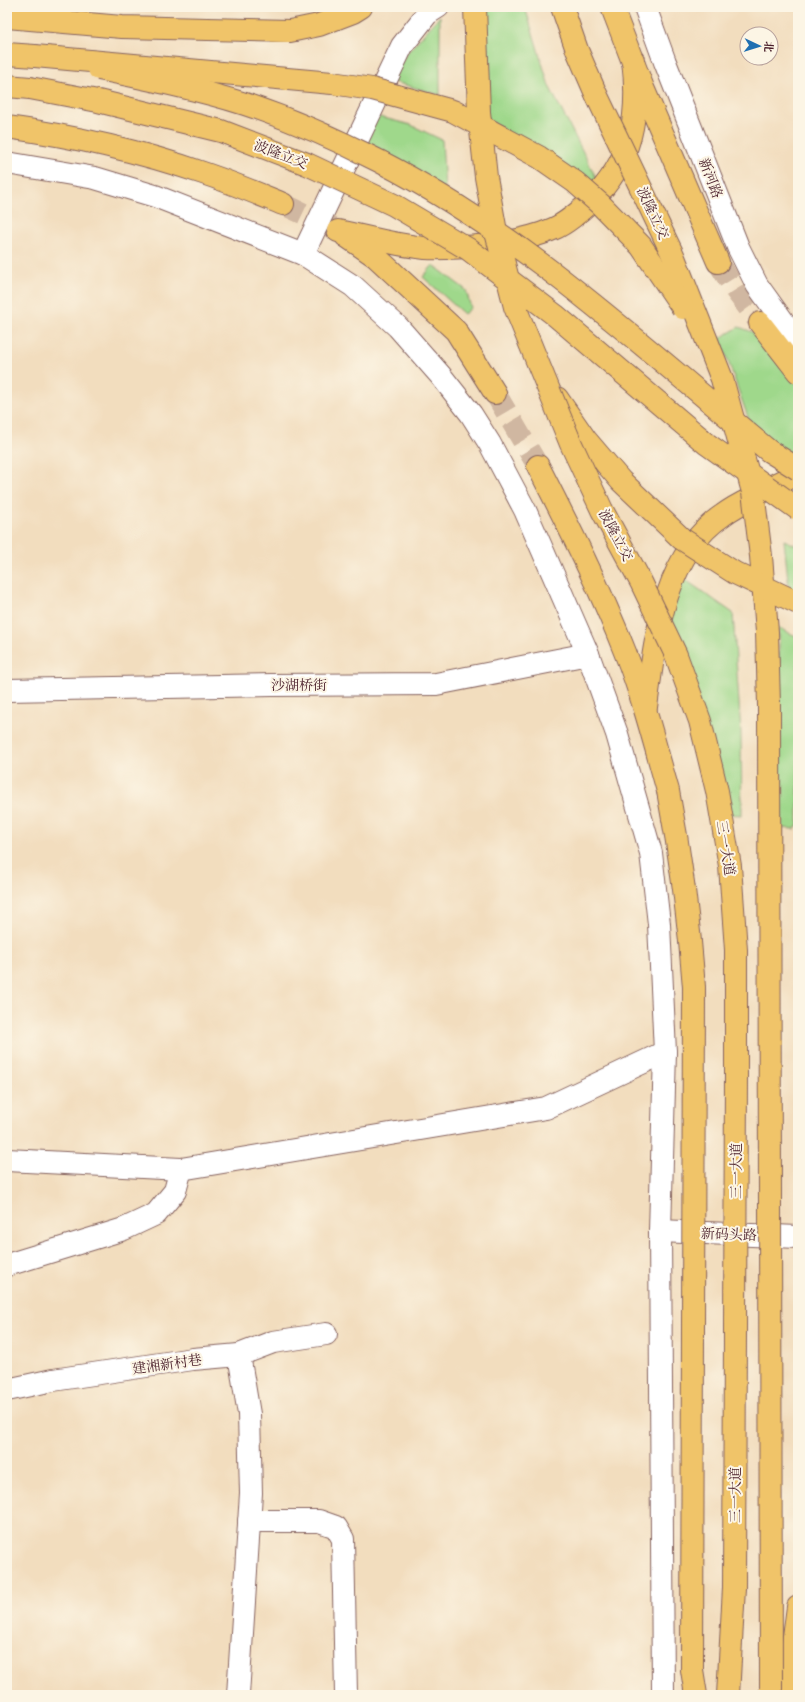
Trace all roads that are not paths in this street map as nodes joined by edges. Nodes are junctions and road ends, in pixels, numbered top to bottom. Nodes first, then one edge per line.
1 (361, 7) edge
2 (474, 7) edge
3 (562, 7) edge
4 (646, 7) edge
5 (428, 9) edge
6 (613, 10) dead end
7 (7, 17) edge
8 (7, 54) edge
9 (35, 56) junction
10 (633, 60) junction
11 (7, 86) edge
12 (7, 127) edge
13 (7, 163) edge
14 (283, 204) tunnel mouth
15 (303, 254) junction
16 (718, 262) tunnel mouth
17 (760, 323) tunnel mouth
18 (798, 339) edge
19 (798, 372) edge
20 (543, 377) junction
21 (722, 379) junction
22 (495, 393) tunnel mouth
23 (538, 466) tunnel mouth
24 (798, 469) edge
25 (798, 475) edge
26 (798, 508) edge
27 (798, 603) edge
28 (588, 654) junction
29 (676, 655) joint
30 (7, 690) edge
31 (645, 710) junction
32 (665, 1052) junction
33 (7, 1160) edge
34 (181, 1169) junction
35 (661, 1225) junction
36 (798, 1227) edge
37 (798, 1237) edge
38 (7, 1265) edge
39 (326, 1334) dead end
40 (239, 1355) junction
41 (7, 1390) edge
42 (249, 1521) junction
43 (798, 1608) edge
44 (238, 1695) edge
45 (346, 1695) edge
46 (663, 1695) edge
47 (696, 1695) edge
48 (728, 1695) edge
49 (771, 1695) edge
50 (786, 1695) edge

1 - 7 main road
2 - 20 main road, 波隆立交, bridge
3 - 21 main road, 波隆立交, bridge
4 - 18 street, 新河路
5 - 15 street
6 - 10 main road
8 - 9 main road
9 - 21 main road, bridge
9 - 24 main road, bridge
10 - 16 main road
10 - 22 main road
11 - 26 main road, 波隆立交, bridge
12 - 14 main road
13 - 15 street
15 - 28 street
17 - 19 main road
20 - 27 main road, bridge
20 - 29 main road, 波隆立交, bridge
21 - 49 main road, 波隆立交, bridge
23 - 31 main road
25 - 31 main road
28 - 30 street, 沙湖桥街
28 - 32 street
29 - 48 main road, 三一大道, bridge
31 - 47 main road, bridge
32 - 34 street
32 - 35 street
33 - 34 street
34 - 38 street
35 - 36 street, 新码头路
35 - 37 street, 新码头路
35 - 46 street
39 - 40 street, 建湘新村巷
40 - 41 street, 建湘新村巷
40 - 42 street
42 - 44 street
42 - 45 street
43 - 50 main road

